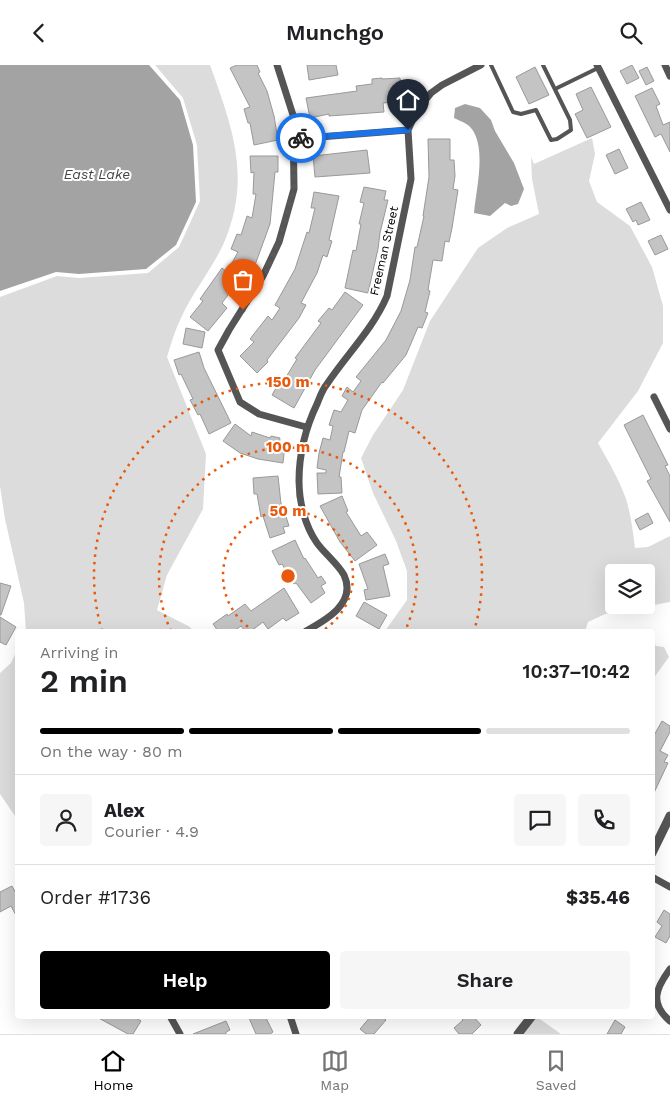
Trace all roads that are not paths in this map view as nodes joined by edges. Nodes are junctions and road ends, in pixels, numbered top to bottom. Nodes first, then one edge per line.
1 (277, 65) edge
2 (480, 65) edge
3 (491, 65) edge
4 (543, 65) edge
5 (665, 65) edge
6 (598, 66) edge
7 (670, 76) edge
8 (555, 89) junction
9 (408, 130) junction
10 (294, 139) junction
11 (670, 209) edge
12 (654, 397) dead end
13 (306, 427) junction
14 (670, 429) edge
15 (310, 629) edge
16 (670, 816) edge
17 (655, 847) edge
18 (655, 879) edge
19 (670, 887) edge
20 (670, 969) edge
21 (172, 1019) edge
22 (291, 1019) edge
23 (530, 1019) edge
24 (670, 1021) edge
25 (180, 1034) edge
26 (296, 1034) edge
27 (518, 1034) edge

1 - 10 street
2 - 9 street, Freeman Street
3 - 8 lane
4 - 8 lane
5 - 7 street
6 - 8 lane
6 - 11 street
9 - 10 street
9 - 13 street, Freeman Street
10 - 13 street
12 - 14 street
13 - 15 street, Freeman Street
16 - 17 street
18 - 19 street
20 - 24 street
21 - 25 street
22 - 26 street
23 - 27 street

